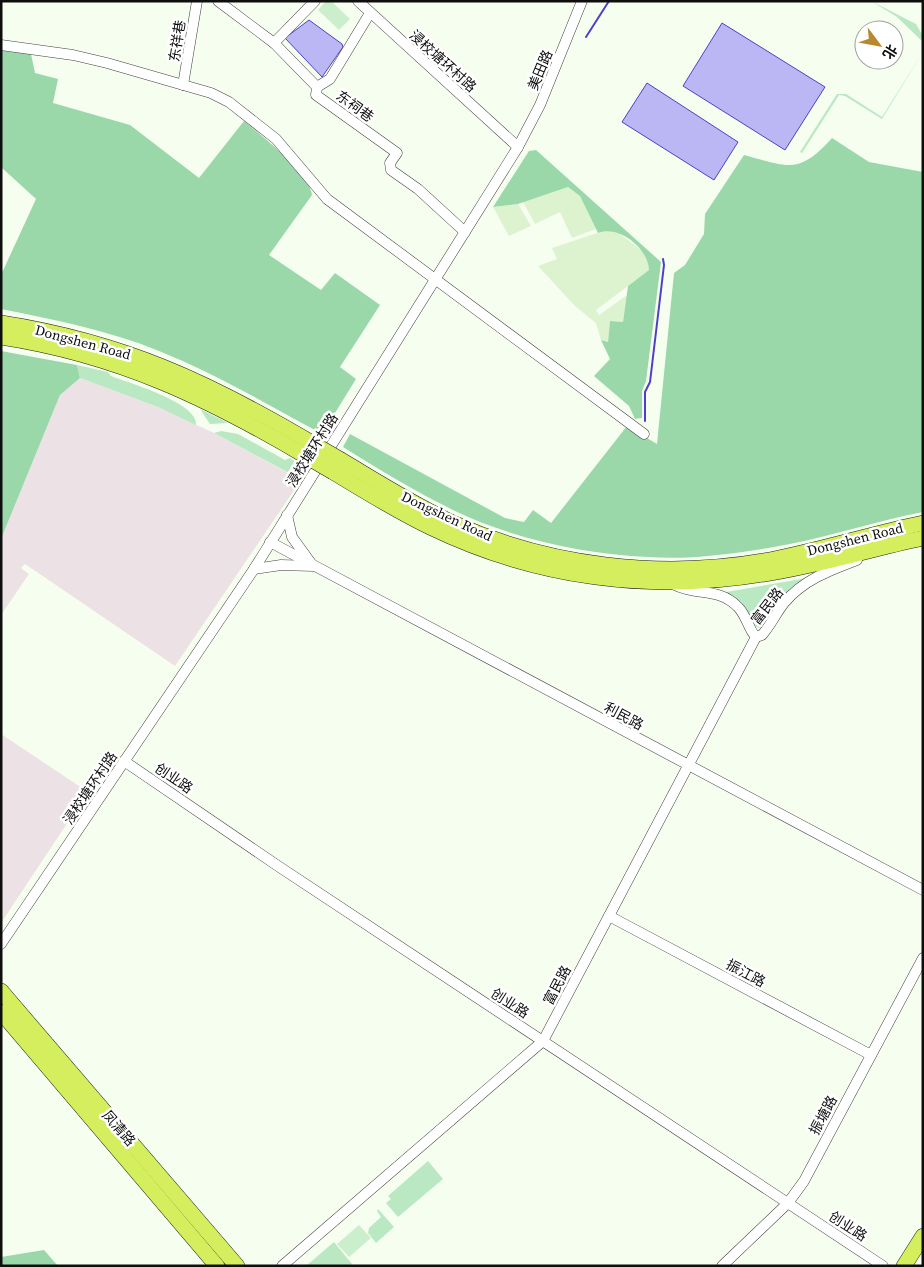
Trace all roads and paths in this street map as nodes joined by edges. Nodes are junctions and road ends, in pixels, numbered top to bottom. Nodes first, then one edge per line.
1 (197, 1) edge
2 (218, 1) edge
3 (315, 1) edge
4 (358, 1) edge
5 (582, 1) edge
6 (370, 13) junction
7 (274, 43) junction
8 (1, 45) edge
9 (183, 85) junction
10 (317, 87) junction
11 (518, 147) junction
12 (465, 232) junction
13 (435, 280) junction
14 (1, 323) edge
15 (1, 337) edge
16 (644, 434) dead end
17 (313, 452) junction
18 (337, 466) junction
19 (287, 516) junction
20 (923, 523) edge
21 (923, 538) edge
22 (270, 542) junction
23 (878, 549) junction
24 (313, 566) junction
25 (254, 569) junction
26 (670, 583) junction
27 (756, 637) junction
28 (124, 761) junction
29 (688, 766) junction
30 (923, 890) edge
31 (609, 916) junction
32 (1, 944) edge
33 (923, 958) edge
34 (1, 991) edge
35 (1, 1012) edge
36 (543, 1041) junction
37 (871, 1055) junction
38 (788, 1203) junction
39 (923, 1236) edge
40 (217, 1266) edge
41 (237, 1266) edge
42 (282, 1266) edge
43 (722, 1266) edge
44 (883, 1266) edge
45 (904, 1266) edge

1 - 9 street, 东祥巷
2 - 7 street, 东祠巷
3 - 7 street
4 - 6 street, 浸校塘环村路
5 - 11 street, 美田路
6 - 10 street
6 - 11 street, 浸校塘环村路
7 - 10 street, 东祠巷
8 - 9 street
9 - 13 street
10 - 12 street, 东祠巷
11 - 12 street, 浸校塘环村路
12 - 13 street, 浸校塘环村路
13 - 16 street
13 - 19 street, 浸校塘环村路
14 - 17 highway, Dongshen Road
15 - 17 highway, Dongshen Road
17 - 18 highway, Dongshen Road, bridge
18 - 20 highway, Dongshen Road
18 - 26 highway, Dongshen Road
19 - 22 street, 浸校塘环村路
19 - 24 street, 利民路
21 - 23 highway, Dongshen Road
22 - 24 street, 利民路
22 - 25 street, 浸校塘环村路
23 - 26 highway, Dongshen Road
23 - 27 street, 富民路
24 - 25 street, 利民路
24 - 29 street, 利民路
25 - 28 street, 浸校塘环村路
26 - 27 street, 富民路
27 - 29 street, 富民路
28 - 32 street, 浸校塘环村路
28 - 36 street, 创业路
29 - 30 street, 利民路
29 - 31 street, 富民路
31 - 36 street, 富民路
31 - 37 street, 振江路
33 - 37 street, 振塘路
34 - 41 highway, 凤清路
35 - 40 highway, 凤清路
36 - 38 street, 创业路
36 - 42 street, 富民路
37 - 38 street, 振塘路
38 - 43 street, 振塘路
38 - 44 street, 创业路
39 - 45 highway

